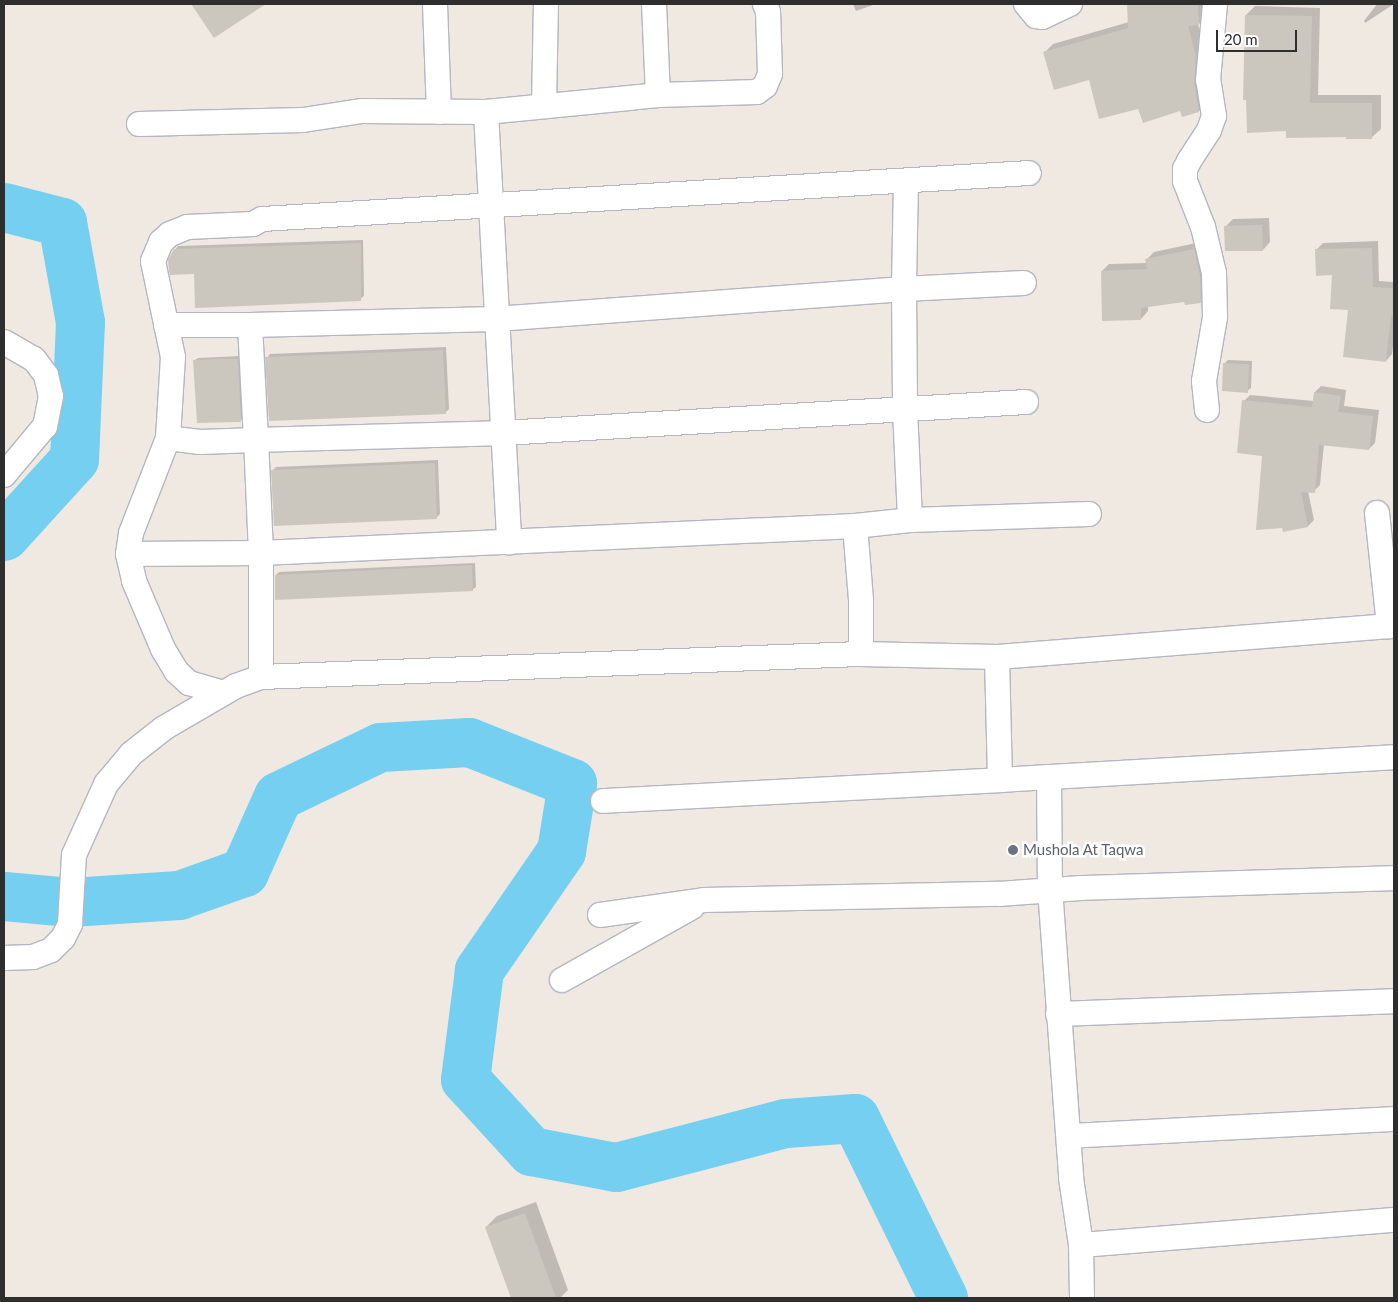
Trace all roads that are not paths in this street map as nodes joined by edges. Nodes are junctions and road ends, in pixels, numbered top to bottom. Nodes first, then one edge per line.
1 (436, 4) edge
2 (546, 4) edge
3 (654, 4) edge
4 (765, 4) edge
5 (1026, 4) edge
6 (1070, 4) edge
7 (1215, 4) edge
8 (658, 96) junction
9 (544, 106) junction
10 (439, 112) junction
11 (486, 112) junction
12 (139, 124) dead end
13 (1029, 173) dead end
14 (906, 181) junction
15 (490, 206) junction
16 (1024, 283) dead end
17 (904, 289) junction
18 (496, 319) junction
19 (166, 325) junction
20 (250, 325) junction
21 (4, 342) edge
22 (1026, 402) dead end
23 (905, 409) junction
24 (1207, 410) dead end
25 (502, 433) junction
26 (168, 438) junction
27 (256, 440) junction
28 (4, 475) edge
29 (1377, 513) dead end
30 (1089, 514) dead end
31 (910, 520) junction
32 (855, 526) junction
33 (509, 542) junction
34 (261, 553) junction
35 (128, 554) junction
36 (1391, 626) edge
37 (861, 654) junction
38 (997, 657) junction
39 (261, 677) junction
40 (224, 693) junction
41 (1394, 758) edge
42 (1049, 777) junction
43 (1000, 780) junction
44 (603, 800) dead end
45 (1394, 878) edge
46 (1050, 889) junction
47 (704, 900) junction
48 (600, 915) dead end
49 (4, 958) edge
50 (562, 980) dead end
51 (1394, 1001) edge
52 (1058, 1014) junction
53 (1394, 1119) edge
54 (1069, 1136) junction
55 (1394, 1220) edge
56 (1081, 1245) junction
57 (1082, 1298) edge

1 - 10 street
2 - 9 street
3 - 8 street
4 - 8 street
5 - 6 street
7 - 24 street
8 - 9 street
9 - 11 street
10 - 11 street
10 - 12 street
11 - 15 street
13 - 14 street
14 - 15 street
14 - 17 street
15 - 18 street
15 - 19 street
16 - 17 street
17 - 18 street
17 - 23 street
18 - 20 street
18 - 25 street
19 - 20 street
19 - 26 street
20 - 27 street
21 - 28 street
22 - 23 street
23 - 25 street
23 - 31 street
25 - 27 street
25 - 33 street
26 - 27 street
26 - 35 street
27 - 34 street
29 - 36 street
30 - 31 street
31 - 32 street
32 - 33 street
32 - 37 street
33 - 34 street
34 - 35 street
34 - 39 street
35 - 40 street
36 - 38 street
37 - 38 street
37 - 39 street
38 - 43 street
39 - 40 street
40 - 49 street
41 - 42 street
42 - 43 street
42 - 46 street
43 - 44 street
45 - 46 street
46 - 47 street
46 - 52 street
47 - 48 street
47 - 50 street
51 - 52 street
52 - 54 street
53 - 54 street
54 - 56 street
55 - 56 street
56 - 57 street

